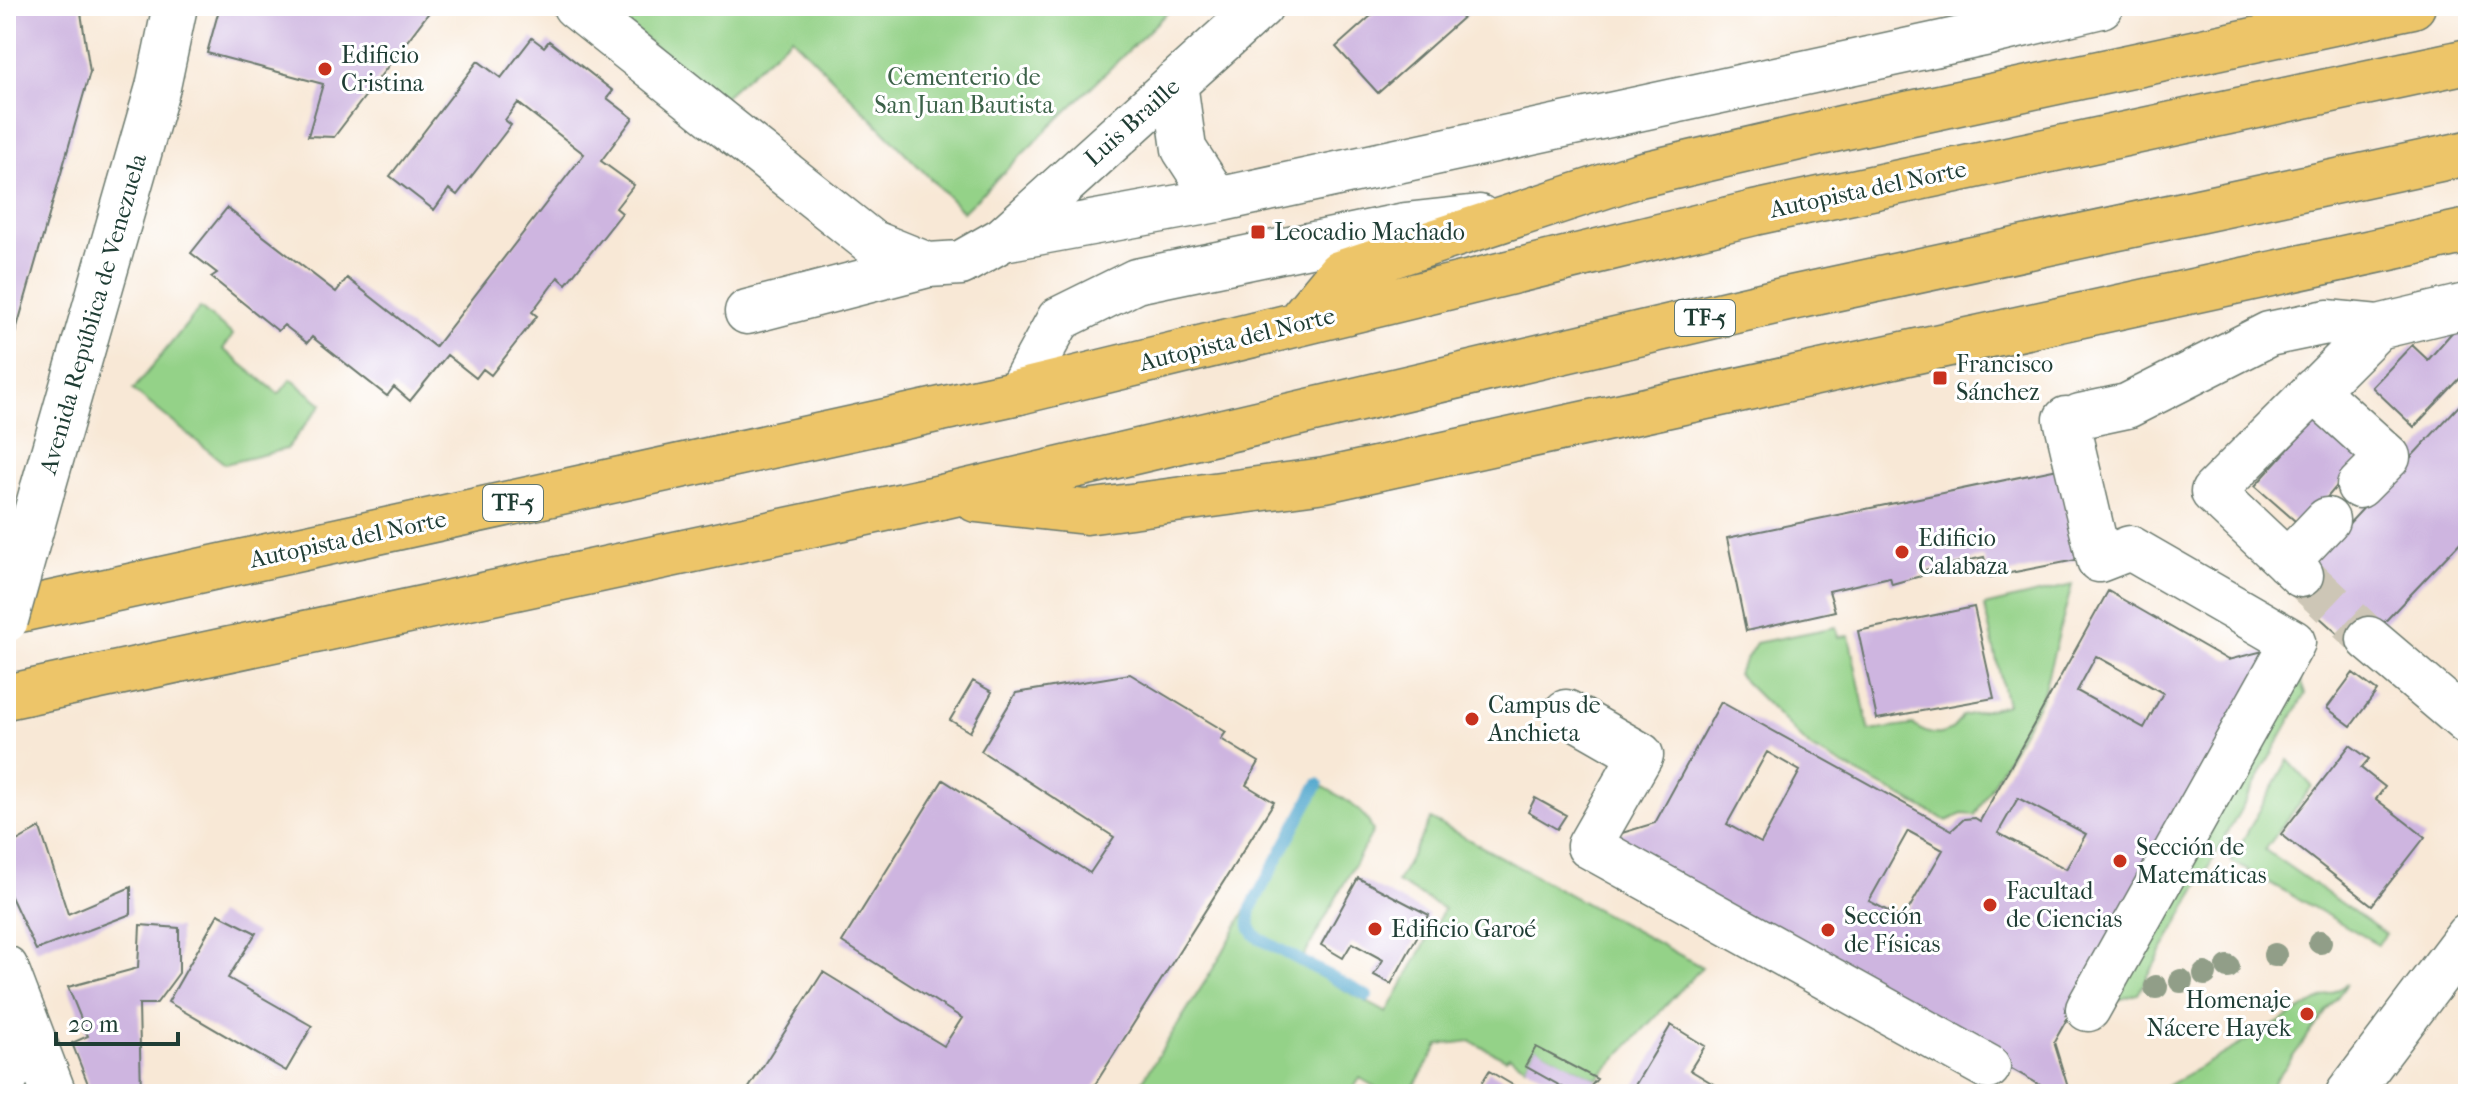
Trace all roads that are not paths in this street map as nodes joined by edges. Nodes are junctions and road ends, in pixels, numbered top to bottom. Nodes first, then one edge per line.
1 (175, 6) edge
2 (575, 6) edge
3 (1261, 6) edge
4 (2101, 6) edge
5 (2292, 6) edge
6 (2413, 6) edge
7 (1981, 20) edge
8 (2468, 61) edge
9 (1175, 83) junction
10 (1846, 127) junction
11 (2468, 153) edge
12 (1217, 200) junction
13 (1529, 212) junction
14 (2468, 231) edge
15 (1003, 239) junction
16 (928, 265) junction
17 (2466, 306) edge
18 (747, 312) dead end
19 (1297, 324) junction
20 (2378, 327) junction
21 (2314, 390) junction
22 (1019, 392) junction
23 (2359, 486) dead end
24 (946, 496) junction
25 (2327, 520) dead end
26 (6, 613) edge
27 (6, 620) edge
28 (2369, 639) tunnel mouth
29 (6, 697) edge
30 (1566, 712) dead end
31 (2468, 723) edge
32 (2468, 935) edge
33 (6, 968) edge
34 (22, 1009) junction
35 (2088, 1009) dead end
36 (1988, 1067) dead end
37 (6, 1078) edge
38 (54, 1094) edge
39 (2348, 1094) edge

1 - 27 street, Avenida República de Venezuela, bridge
2 - 16 street
3 - 9 street, Luis Braille
4 - 7 street
5 - 10 highway
6 - 10 highway
7 - 12 street
8 - 19 highway, Autopista del Norte / TF-5
9 - 12 street
9 - 15 street, Luis Braille
10 - 13 highway
11 - 24 highway, TF-5
12 - 15 street
13 - 19 highway
13 - 22 street
14 - 24 highway
15 - 16 street
16 - 18 street
17 - 20 street
19 - 22 highway, Autopista del Norte / TF-5
20 - 21 street
20 - 35 street
21 - 23 street
21 - 25 street
22 - 26 highway, Autopista del Norte / TF-5
24 - 29 highway, TF-5
28 - 31 street
30 - 36 street
32 - 39 street
33 - 34 street
34 - 37 street
34 - 38 street

